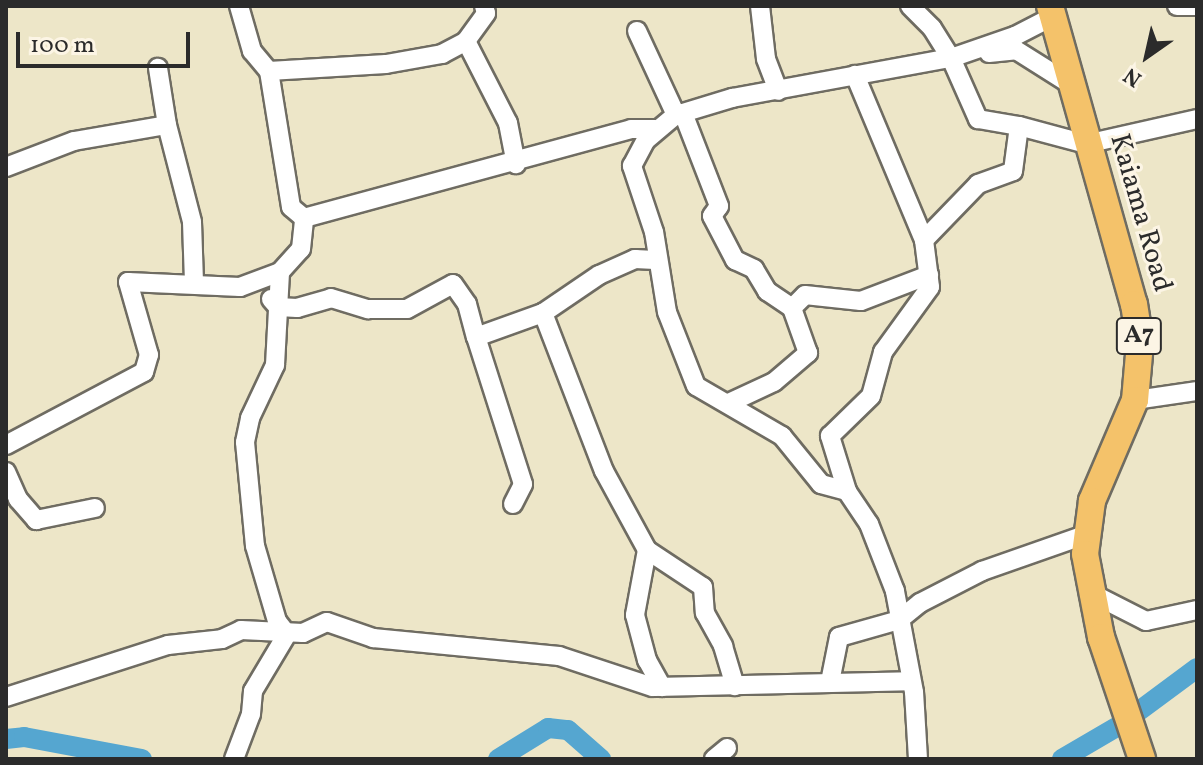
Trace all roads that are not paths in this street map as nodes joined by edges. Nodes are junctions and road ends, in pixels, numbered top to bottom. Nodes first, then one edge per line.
1 (239, 6) edge
2 (760, 6) edge
3 (910, 6) edge
4 (1177, 6) edge
5 (1197, 6) edge
6 (491, 8) edge
7 (1051, 11) edge
8 (637, 31) dead end
9 (466, 41) junction
10 (951, 58) junction
11 (158, 68) dead end
12 (269, 71) junction
13 (855, 75) junction
14 (1070, 84) junction
15 (778, 91) junction
16 (679, 114) junction
17 (1197, 119) edge
18 (167, 125) junction
19 (1019, 126) junction
20 (655, 129) junction
21 (1086, 144) junction
22 (516, 164) junction
23 (6, 167) edge
24 (304, 218) junction
25 (924, 240) junction
26 (655, 260) junction
27 (280, 272) junction
28 (929, 275) junction
29 (194, 283) junction
30 (240, 287) junction
31 (278, 307) junction
32 (792, 308) junction
33 (543, 313) junction
34 (476, 337) junction
35 (1197, 391) edge
36 (1135, 400) junction
37 (731, 402) junction
38 (6, 445) edge
39 (6, 472) edge
40 (847, 491) junction
41 (513, 504) dead end
42 (95, 508) dead end
43 (1085, 535) junction
44 (647, 550) junction
45 (1089, 592) junction
46 (1197, 610) edge
47 (899, 620) junction
48 (287, 634) junction
49 (911, 681) junction
50 (830, 682) junction
51 (735, 686) junction
52 (662, 687) junction
53 (6, 697) edge
54 (1139, 754) edge
55 (234, 759) edge
56 (918, 759) edge

1 - 12 street
2 - 15 street
3 - 10 street
4 - 5 street
6 - 9 street
7 - 10 street
7 - 14 highway, Kaiama Road / A7
8 - 16 street
9 - 12 street
9 - 22 street
10 - 13 street
10 - 14 street
10 - 19 street
11 - 18 street
12 - 24 street
13 - 15 street
13 - 25 street
14 - 21 highway, Kaiama Road / A7
15 - 16 street
16 - 20 street
16 - 32 street
17 - 21 street
18 - 23 street
18 - 29 street
19 - 21 street
19 - 25 street
20 - 22 street
20 - 26 street
21 - 36 highway, Kaiama Road / A7
22 - 24 street
24 - 27 street
25 - 28 street
26 - 33 street
26 - 37 street
27 - 30 street
27 - 31 street
28 - 32 street
28 - 40 street
29 - 30 street
29 - 38 street
30 - 31 street
31 - 34 street
31 - 48 street
32 - 37 street
33 - 34 street
33 - 44 street
34 - 41 street
35 - 36 street
36 - 43 highway, Kaiama Road / A7
37 - 40 street
39 - 42 street
40 - 47 street
43 - 45 highway, Kaiama Road / A7
43 - 47 street
44 - 51 street
44 - 52 street
45 - 46 street
45 - 54 highway, Kaiama Road / A7
47 - 49 street
47 - 50 street
48 - 52 street
48 - 53 street
48 - 55 street
49 - 50 street
49 - 56 street
50 - 51 street
51 - 52 street

